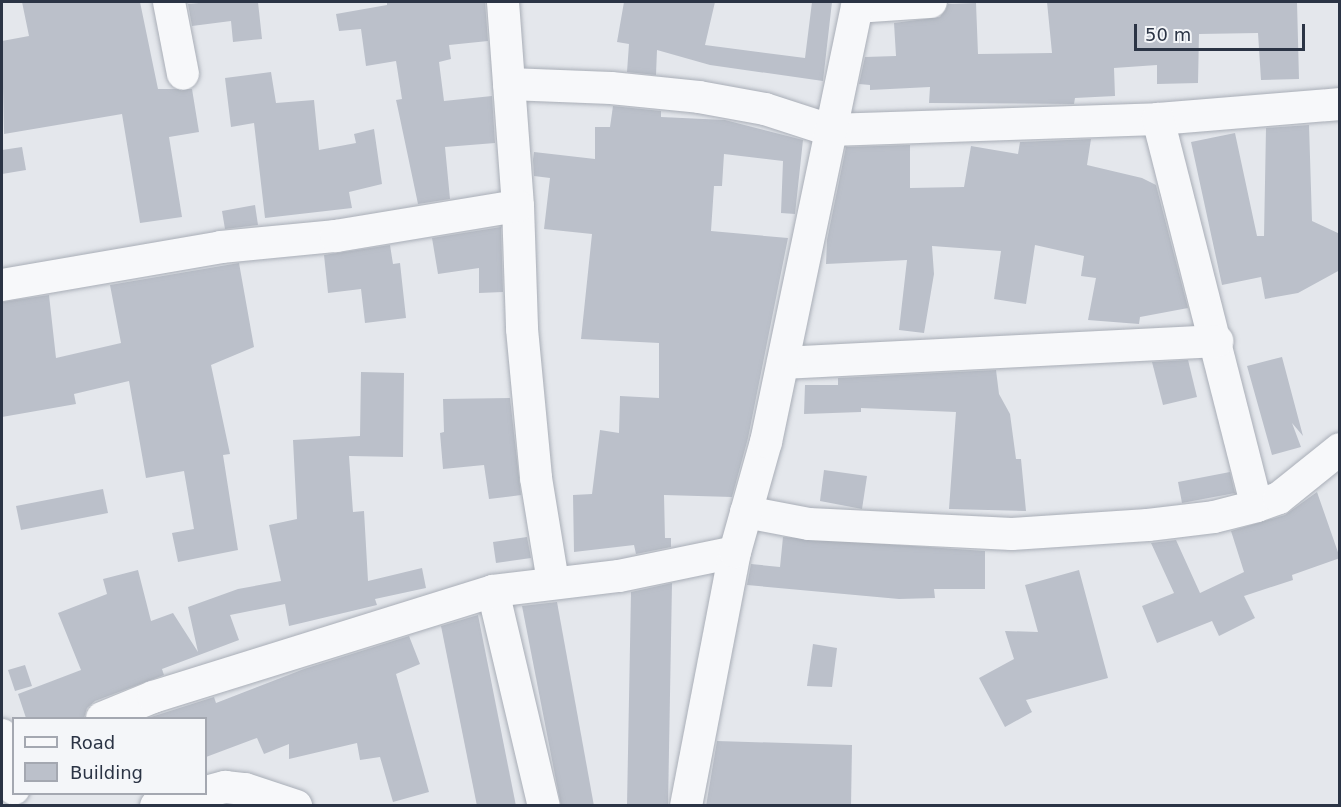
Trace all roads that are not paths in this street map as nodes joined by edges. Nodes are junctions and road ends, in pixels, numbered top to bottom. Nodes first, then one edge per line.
1 (169, 2) edge
2 (503, 2) edge
3 (931, 2) edge
4 (858, 4) edge
5 (183, 74) dead end
6 (509, 84) junction
7 (1340, 104) edge
8 (1158, 119) junction
9 (830, 130) junction
10 (518, 206) junction
11 (2, 285) edge
12 (1217, 341) junction
13 (783, 363) junction
14 (1340, 449) edge
15 (1257, 506) junction
16 (746, 512) junction
17 (735, 552) junction
18 (553, 582) junction
19 (493, 591) junction
20 (104, 717) edge
21 (7, 750) edge
22 (12, 779) edge
23 (207, 792) edge
24 (195, 795) edge
25 (156, 806) edge
26 (296, 806) edge
27 (544, 806) edge
28 (686, 806) edge

1 - 5 street
2 - 6 street
3 - 4 street
4 - 9 street
6 - 9 street
6 - 10 street
7 - 8 street
8 - 9 street
8 - 12 street
9 - 13 street
10 - 11 street
10 - 18 street
12 - 13 street
12 - 15 street
13 - 16 street
14 - 15 street
15 - 16 street
16 - 17 street
17 - 18 street
17 - 28 street
18 - 19 street
19 - 20 street
19 - 27 street
21 - 22 street
23 - 26 street
24 - 25 street

